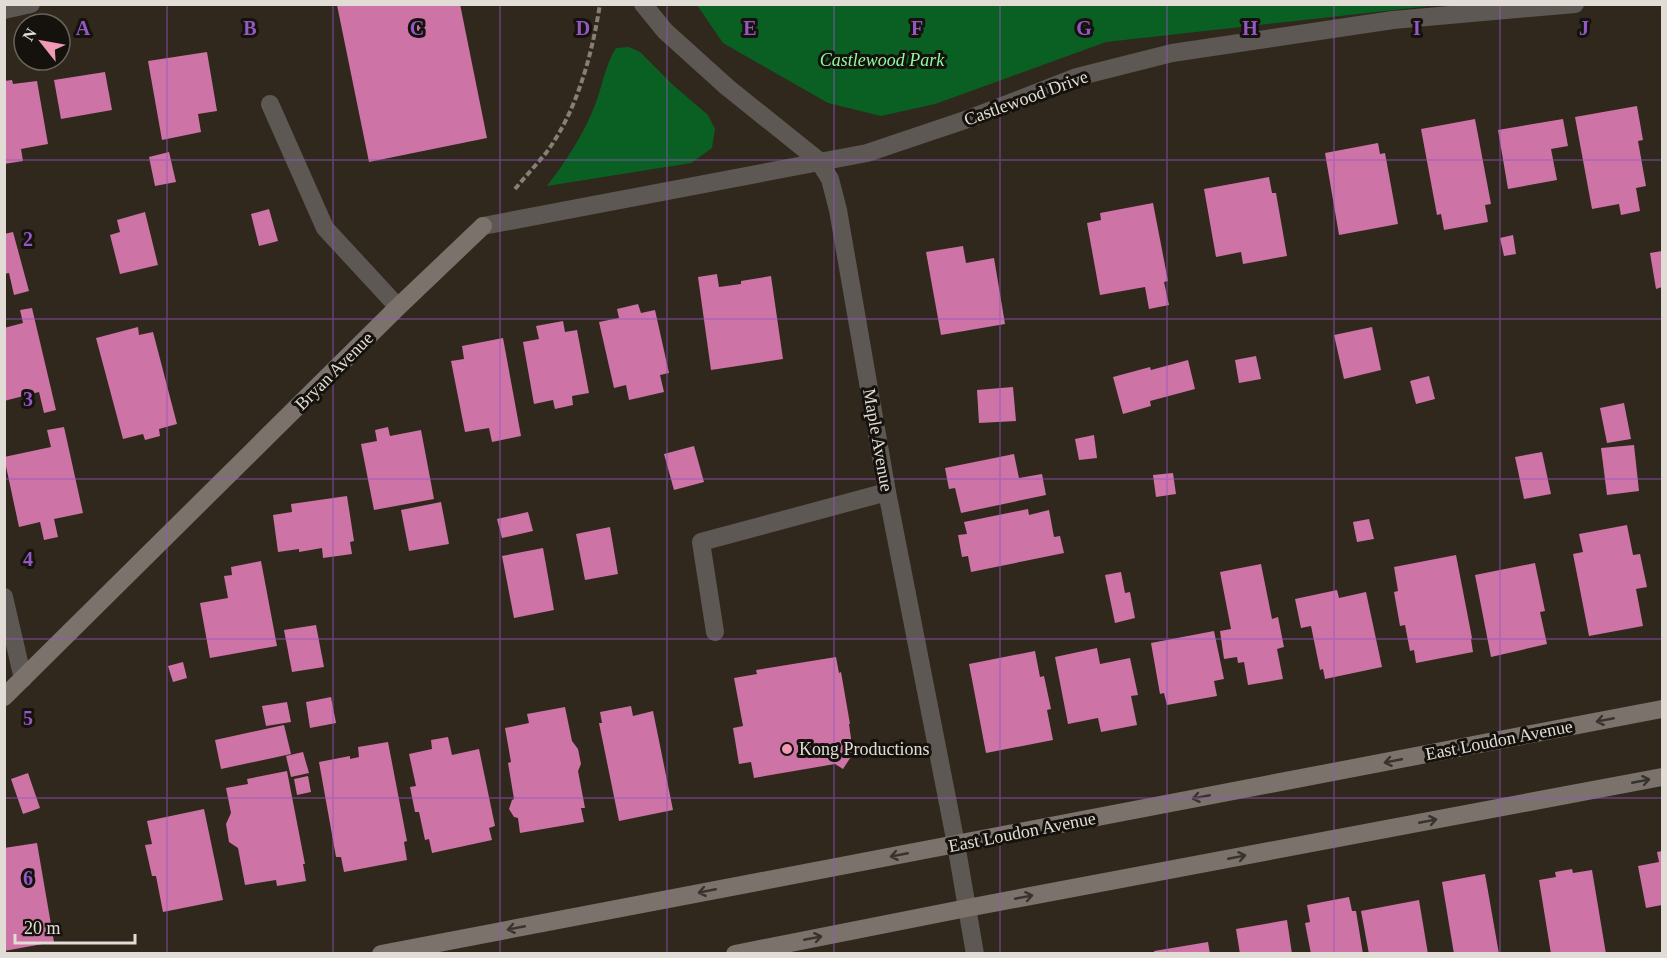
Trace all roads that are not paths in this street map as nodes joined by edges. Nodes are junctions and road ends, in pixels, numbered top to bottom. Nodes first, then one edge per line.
1 (31, 4) edge
2 (643, 4) edge
3 (1575, 4) edge
4 (4, 10) edge
5 (270, 104) dead end
6 (818, 160) junction
7 (483, 226) joint
8 (398, 307) junction
9 (887, 492) junction
10 (4, 597) edge
11 (715, 632) dead end
12 (23, 679) junction
13 (4, 697) edge
14 (1662, 709) edge
15 (1662, 777) edge
16 (956, 844) junction
17 (967, 908) junction
18 (381, 954) edge
19 (735, 954) edge
20 (975, 954) edge

1 - 4 street
2 - 6 street, Maple Avenue
3 - 6 street, Castlewood Drive
5 - 8 street
6 - 7 street, Castlewood Drive
6 - 9 street, Maple Avenue
7 - 8 main road, Bryan Avenue
8 - 12 main road, Bryan Avenue
9 - 11 street
9 - 16 street, Maple Avenue
10 - 12 street
12 - 13 main road, Bryan Avenue
14 -> 16 main road, East Loudon Avenue
17 -> 15 main road
16 - 17 street, Maple Avenue
16 -> 18 main road, East Loudon Avenue
19 -> 17 main road
17 - 20 street, Maple Avenue

